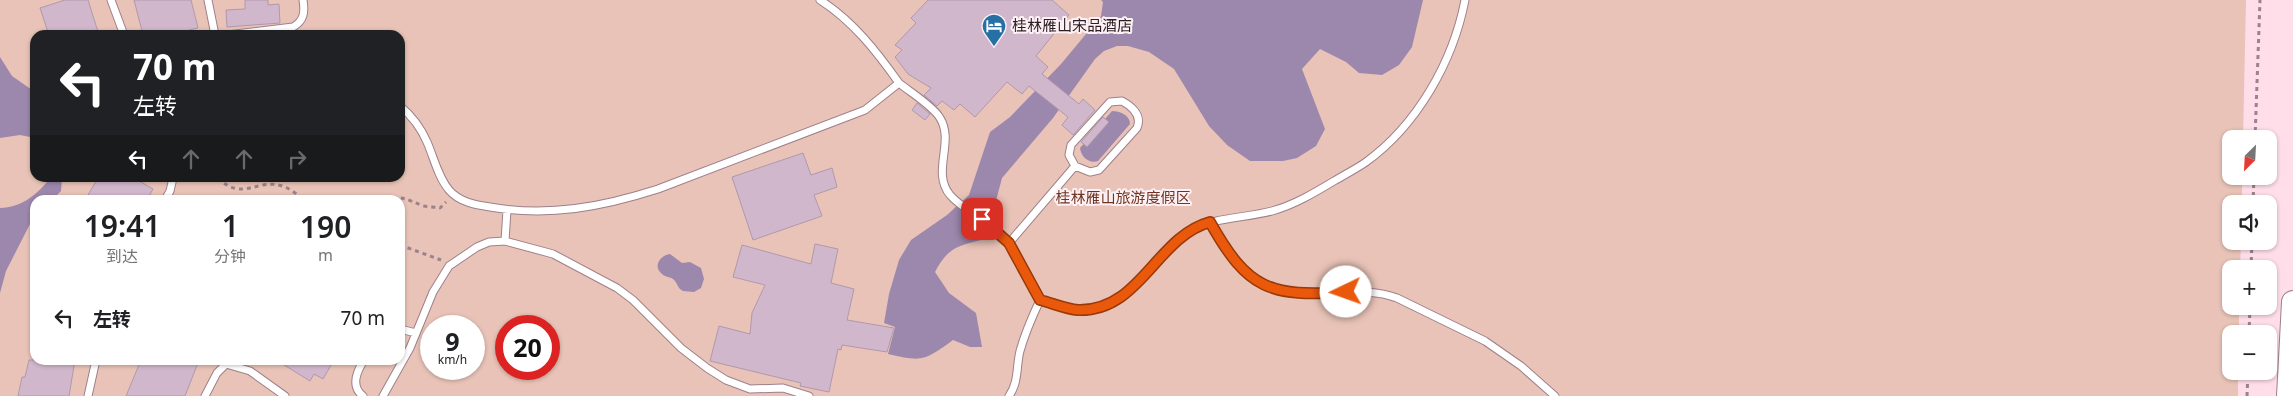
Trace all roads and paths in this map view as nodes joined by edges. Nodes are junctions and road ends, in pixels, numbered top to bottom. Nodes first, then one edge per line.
1 (111, 0) edge
2 (208, 0) edge
3 (303, 0) edge
4 (820, 0) edge
5 (1464, 0) edge
6 (2260, 0) edge
7 (122, 30) edge
8 (214, 30) edge
9 (268, 30) edge
10 (900, 83) junction
11 (405, 111) edge
12 (2256, 130) edge
13 (1075, 166) junction
14 (172, 182) edge
15 (223, 182) edge
16 (453, 194) junction
17 (168, 195) edge
18 (298, 195) edge
19 (405, 199) edge
20 (507, 210) junction
21 (1210, 222) junction
22 (505, 241) junction
23 (1009, 243) junction
24 (405, 247) edge
25 (449, 266) junction
26 (1040, 300) junction
27 (2293, 302) edge
28 (405, 331) edge
29 (416, 333) junction
30 (405, 357) edge
31 (95, 365) edge
32 (225, 365) edge
33 (232, 365) edge
34 (361, 365) edge
35 (400, 365) edge
36 (2248, 380) edge
37 (88, 396) edge
38 (205, 396) edge
39 (285, 396) edge
40 (363, 396) edge
41 (383, 396) edge
42 (809, 396) edge
43 (1009, 396) edge
44 (1555, 396) edge
45 (2247, 396) edge
46 (2288, 396) edge

1 - 7 lane
2 - 8 lane
3 - 9 lane
4 - 10 lane
5 - 21 lane
6 - 12 path
10 - 20 lane
10 - 23 lane
11 - 16 lane
13 - 13 lane
13 - 23 lane
14 - 17 lane
15 - 18 path
16 - 19 path
16 - 20 lane
20 - 22 lane
21 - 26 lane
21 - 44 lane
22 - 25 lane
22 - 42 lane
23 - 26 lane
24 - 25 path
25 - 29 lane
26 - 43 lane
27 - 46 main road
28 - 29 lane
29 - 30 lane
31 - 37 lane
32 - 38 lane
33 - 39 lane
34 - 40 lane
35 - 41 lane
36 - 45 path

